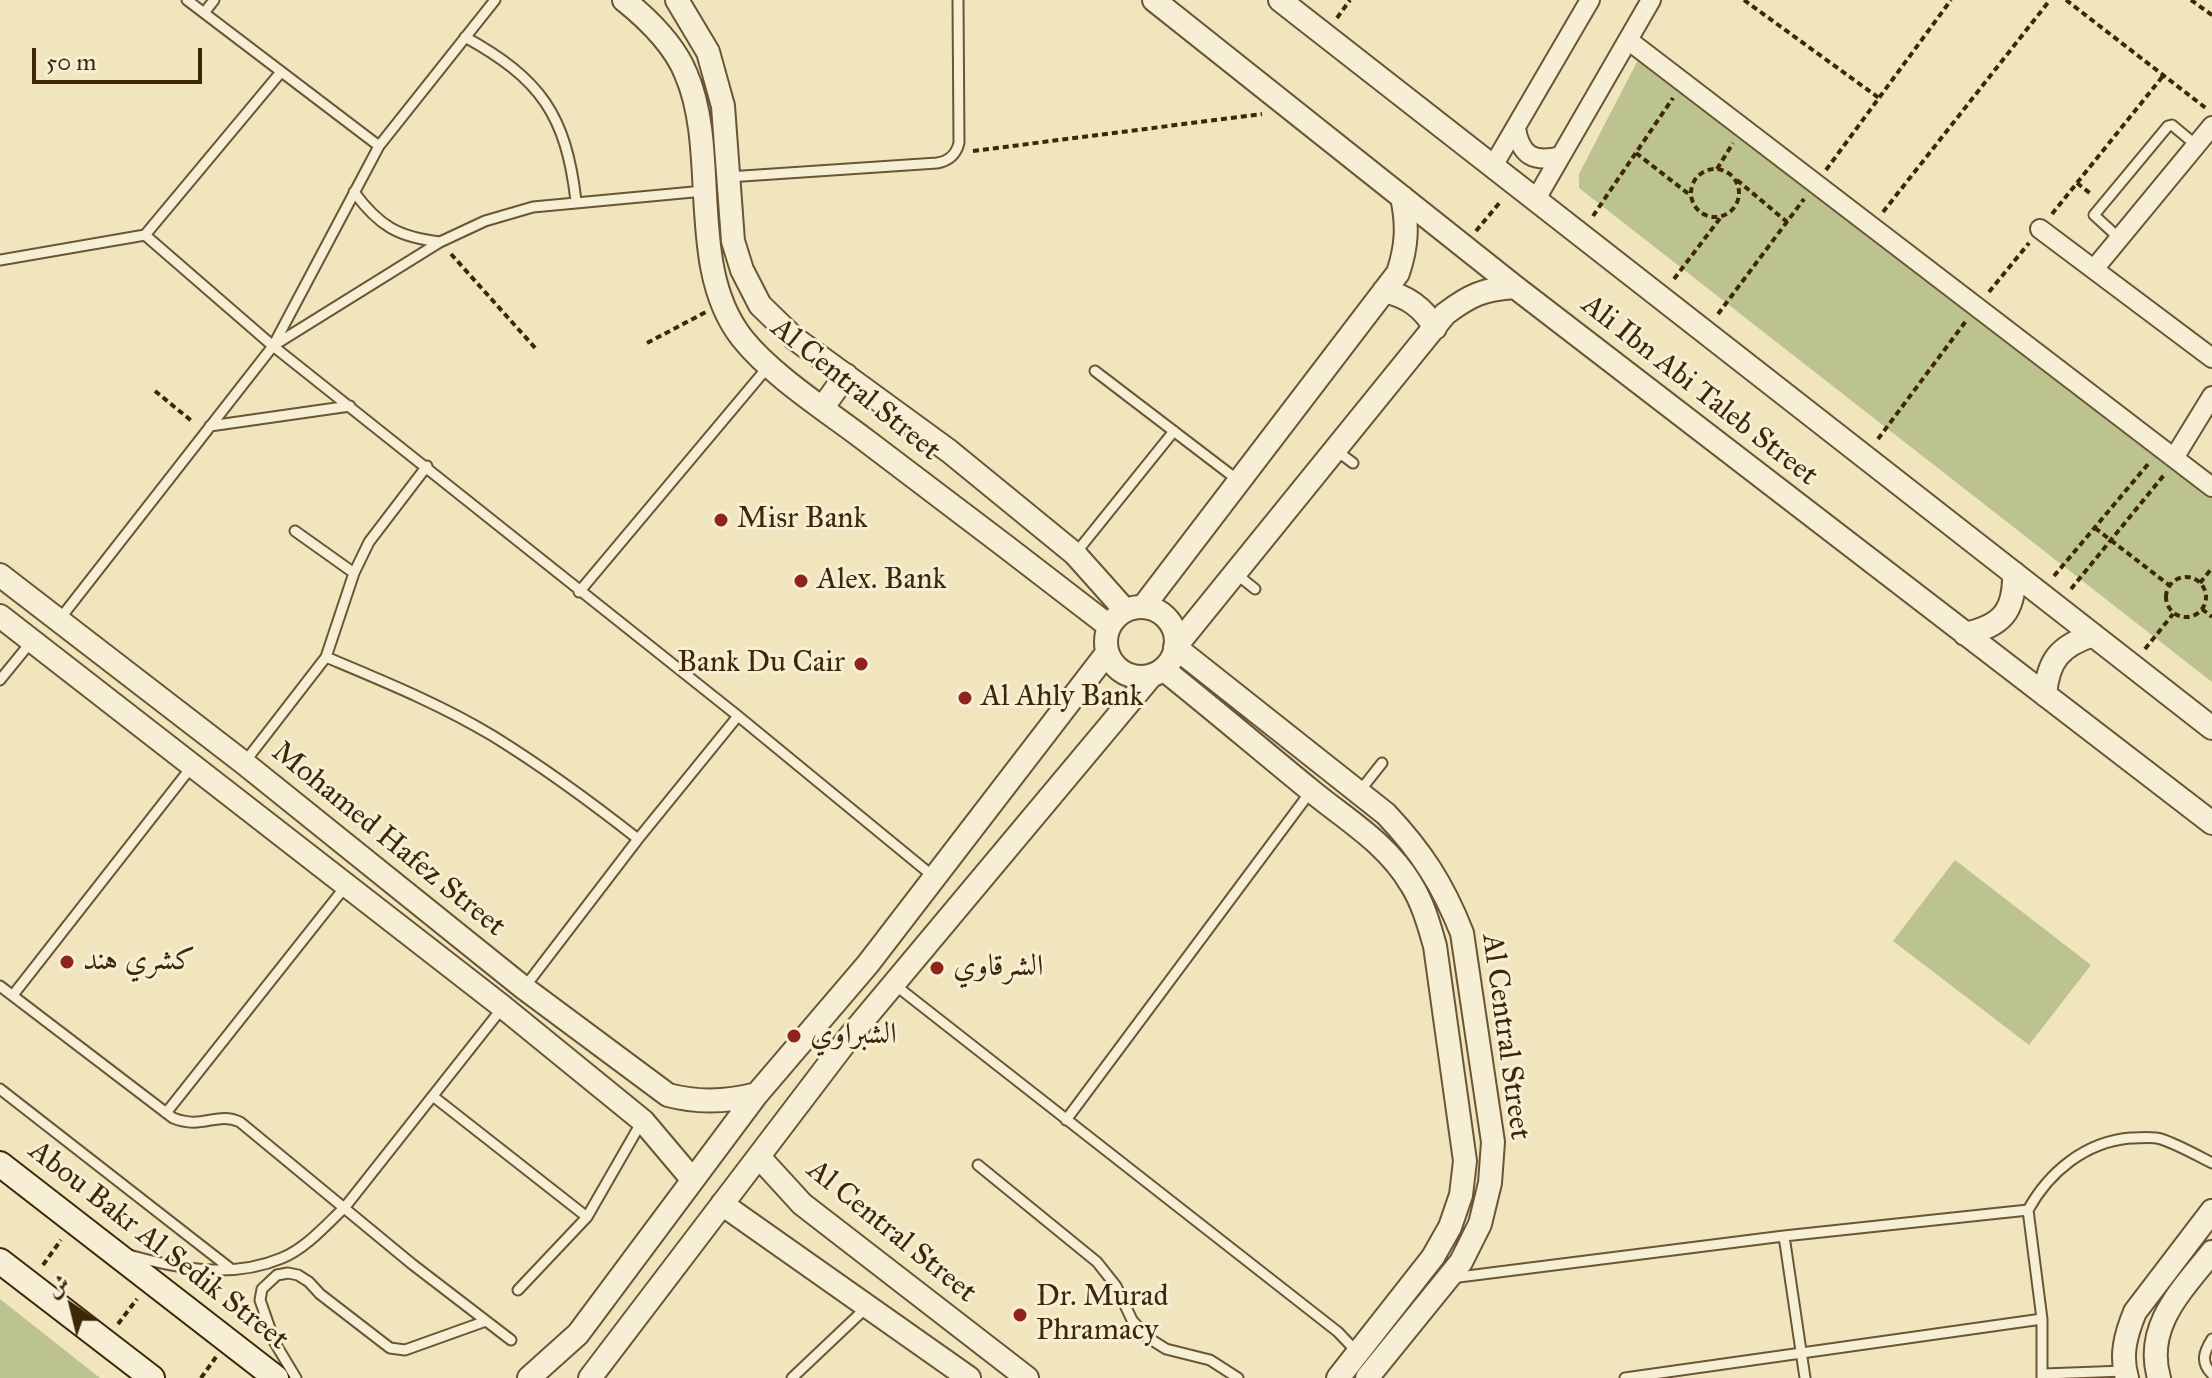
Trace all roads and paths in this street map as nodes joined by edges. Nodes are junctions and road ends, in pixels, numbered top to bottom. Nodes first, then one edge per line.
1 (187, 0) edge
2 (214, 0) edge
3 (495, 0) edge
4 (624, 0) edge
5 (958, 0) edge
6 (1280, 0) edge
7 (1590, 0) edge
8 (1651, 0) edge
9 (1744, 0) edge
10 (2050, 0) edge
11 (2066, 0) edge
12 (2191, 0) edge
13 (680, 1) edge
14 (1164, 4) edge
15 (204, 13) junction
16 (2212, 15) edge
17 (465, 37) junction
18 (1628, 40) junction
19 (281, 72) junction
20 (2163, 76) junction
21 (1683, 82) junction
22 (1879, 98) dead end
23 (1293, 110) junction
24 (2212, 113) edge
25 (2212, 126) edge
26 (1742, 127) junction
27 (1516, 129) junction
28 (2196, 145) junction
29 (379, 146) junction
30 (1636, 153) junction
31 (955, 154) junction
32 (1561, 156) junction
33 (1493, 166) junction
34 (1717, 169) junction
35 (1732, 176) junction
36 (728, 177) junction
37 (1514, 183) junction
38 (705, 191) junction
39 (354, 192) junction
40 (1690, 195) junction
41 (1402, 197) junction
42 (1536, 199) junction
43 (576, 201) junction
44 (1721, 217) junction
45 (1787, 222) dead end
46 (1872, 227) junction
47 (2040, 229) junction
48 (145, 235) junction
49 (1581, 235) junction
50 (2119, 238) junction
51 (440, 242) junction
52 (1465, 246) junction
53 (0, 260) edge
54 (2094, 269) junction
55 (1515, 287) junction
56 (1384, 291) junction
57 (1660, 297) junction
58 (722, 303) junction
59 (1977, 307) junction
60 (1435, 328) junction
61 (647, 343) dead end
62 (273, 346) junction
63 (537, 350) dead end
64 (2212, 357) edge
65 (770, 365) junction
66 (1095, 371) dead end
67 (846, 375) junction
68 (155, 391) dead end
69 (2212, 396) edge
70 (350, 406) junction
71 (823, 407) junction
72 (208, 429) junction
73 (1174, 431) junction
74 (1865, 456) junction
75 (2171, 456) junction
76 (427, 466) junction
77 (1239, 481) junction
78 (2212, 487) edge
79 (2095, 528) junction
80 (295, 531) dead end
81 (2111, 540) junction
82 (1068, 549) junction
83 (2212, 568) edge
84 (354, 573) junction
85 (1235, 573) junction
86 (2014, 573) junction
87 (0, 575) edge
88 (1044, 576) junction
89 (2200, 583) junction
90 (2169, 585) junction
91 (1255, 589) dead end
92 (579, 592) junction
93 (2048, 600) junction
94 (1134, 608) junction
95 (2202, 609) junction
96 (2173, 614) junction
97 (0, 616) edge
98 (2212, 617) edge
99 (59, 620) junction
100 (1109, 626) junction
101 (1965, 634) junction
102 (2093, 635) junction
103 (31, 641) junction
104 (1176, 647) junction
105 (1107, 653) junction
106 (326, 657) junction
107 (2132, 665) junction
108 (1157, 672) junction
109 (0, 680) edge
110 (2045, 695) junction
111 (1256, 711) junction
112 (738, 716) junction
113 (2212, 728) edge
114 (1241, 731) junction
115 (244, 763) junction
116 (1382, 763) dead end
117 (193, 765) junction
118 (224, 789) junction
119 (1311, 791) junction
120 (1359, 792) junction
121 (2212, 823) edge
122 (638, 839) junction
123 (935, 878) junction
124 (346, 885) junction
125 (868, 964) junction
126 (894, 984) junction
127 (0, 986) edge
128 (524, 988) junction
129 (13, 995) junction
130 (503, 1007) junction
131 (0, 1089) edge
132 (757, 1094) junction
133 (434, 1097) junction
134 (166, 1113) junction
135 (1066, 1120) junction
136 (643, 1121) junction
137 (759, 1157) junction
138 (2212, 1163) edge
139 (0, 1164) edge
140 (978, 1165) dead end
141 (692, 1179) junction
142 (722, 1204) junction
143 (345, 1207) junction
144 (2028, 1210) junction
145 (2212, 1211) edge
146 (587, 1217) junction
147 (74, 1222) junction
148 (1784, 1236) junction
149 (110, 1249) junction
150 (2212, 1252) edge
151 (635, 1258) junction
152 (0, 1261) edge
153 (233, 1270) junction
154 (1447, 1279) junction
155 (664, 1280) junction
156 (151, 1281) junction
157 (29, 1283) junction
158 (518, 1290) dead end
159 (867, 1307) junction
160 (2042, 1319) junction
161 (486, 1321) junction
162 (2212, 1339) edge
163 (511, 1340) dead end
164 (104, 1341) junction
165 (1802, 1352) junction
166 (1369, 1370) edge
167 (2126, 1374) edge
168 (2212, 1374) edge
169 (2043, 1376) edge
170 (152, 1378) edge
171 (276, 1378) edge
172 (296, 1378) edge
173 (529, 1378) edge
174 (590, 1378) edge
175 (792, 1378) edge
176 (969, 1378) edge
177 (1027, 1378) edge
178 (1238, 1378) edge
179 (1338, 1378) edge
180 (1625, 1378) edge
181 (1805, 1378) edge
182 (2159, 1378) edge

1 - 15 lane
2 - 15 lane
3 - 17 lane
4 - 38 street, Al Central Street
5 - 31 lane
6 - 33 street, Ali Ibn Abi Taleb Street
7 - 27 street
8 - 18 street
9 - 22 path
10 - 46 path
11 - 20 path
12 - 16 path
13 - 36 street, Al Central Street
14 - 23 street, Ali Ibn Abi Taleb Street
15 - 19 lane
17 - 29 lane
17 - 43 lane
18 - 21 street
18 - 32 street
19 - 29 lane
19 - 48 lane
20 - 24 path
20 - 47 path
21 - 26 street
21 - 30 path
23 - 31 path
23 - 41 street, Ali Ibn Abi Taleb Street
25 - 28 street
26 - 34 path
26 - 46 street
27 - 32 street
27 - 33 street
28 - 50 street
28 - 50 lane
29 - 39 lane
30 - 40 path
30 - 49 path
31 - 36 lane
32 - 42 street
33 - 37 street, Ali Ibn Abi Taleb Street
34 - 35 path
34 - 40 path
35 - 44 path
35 - 45 path
36 - 67 street, Al Central Street
37 - 42 street, Ali Ibn Abi Taleb Street
37 - 52 path
38 - 43 lane
38 - 58 street, Al Central Street
39 - 51 lane
39 - 62 lane
40 - 44 path
41 - 52 street, Ali Ibn Abi Taleb Street
41 - 56 street
42 - 49 street, Ali Ibn Abi Taleb Street
43 - 51 lane
44 - 57 path
46 - 59 street
47 - 54 street
47 - 59 path
48 - 53 lane
48 - 62 lane
49 - 57 street, Ali Ibn Abi Taleb Street
50 - 54 street
51 - 62 lane
51 - 63 path
52 - 55 street, Ali Ibn Abi Taleb Street
54 - 64 street
55 - 60 street
55 - 101 street, Ali Ibn Abi Taleb Street
56 - 60 street
56 - 77 street
57 - 74 street, Ali Ibn Abi Taleb Street
58 - 61 path
58 - 65 street, Al Central Street
59 - 74 path
59 - 75 street
60 - 85 street
62 - 70 lane
62 - 72 lane
65 - 71 street, Al Central Street
65 - 92 lane
66 - 73 lane
67 - 71 street
67 - 82 street, Al Central Street
68 - 72 path
69 - 75 street
70 - 72 lane
70 - 76 lane
71 - 88 street, Al Central Street
72 - 99 lane
73 - 77 lane
73 - 82 lane
74 - 86 street, Ali Ibn Abi Taleb Street
75 - 78 street
75 - 79 path
75 - 81 path
76 - 84 lane
76 - 92 lane
77 - 94 street
79 - 81 path
79 - 93 path
80 - 84 lane
81 - 90 path
81 - 93 path
82 - 88 street
82 - 94 street, Al Central Street
83 - 89 path
84 - 106 lane
85 - 91 lane
85 - 104 street
86 - 93 street, Ali Ibn Abi Taleb Street
86 - 101 street
87 - 99 street, Mohamed Hafez Street
88 - 100 street, Al Central Street
89 - 90 path
89 - 95 path
90 - 96 path
92 - 112 lane
93 - 102 street, Ali Ibn Abi Taleb Street
94 - 100 street
94 - 104 street
95 - 96 path
95 - 98 path
96 - 107 path
97 - 103 street, Mohamed Hafez Street
99 - 115 street, Mohamed Hafez Street
100 - 105 street
101 - 110 street, Ali Ibn Abi Taleb Street
102 - 107 street, Ali Ibn Abi Taleb Street
102 - 110 street
103 - 109 lane
103 - 117 street, Mohamed Hafez Street
104 - 108 street
104 - 111 street, Al Central Street
105 - 108 street
105 - 123 street
106 - 115 lane
106 - 122 lane
107 - 113 street, Ali Ibn Abi Taleb Street
108 - 114 street, Al Central Street
108 - 126 street
110 - 121 street, Ali Ibn Abi Taleb Street
111 - 114 street
111 - 120 street, Al Central Street
112 - 122 lane
112 - 123 lane
114 - 119 street, Al Central Street
115 - 118 street
115 - 128 street, Mohamed Hafez Street
116 - 120 lane
117 - 118 street, Mohamed Hafez Street
117 - 129 lane
118 - 124 street, Mohamed Hafez Street
119 - 135 lane
119 - 166 street, Al Central Street
120 - 154 street, Al Central Street
122 - 128 lane
123 - 125 street
124 - 130 street, Mohamed Hafez Street
124 - 134 lane
125 - 126 street
125 - 132 street
126 - 135 lane
126 - 137 street
127 - 129 lane
128 - 132 street, Mohamed Hafez Street
129 - 134 lane
130 - 133 lane
130 - 136 street, Mohamed Hafez Street
131 - 153 lane
132 - 141 street
133 - 143 lane
133 - 146 lane
134 - 143 lane
135 - 166 lane
136 - 141 street, Mohamed Hafez Street
136 - 146 lane
137 - 142 street
137 - 177 street, Al Central Street
138 - 144 lane
139 - 147 main road, Abou Bakr Al Sedik Street
140 - 178 lane
141 - 151 street
142 - 155 street
142 - 159 street
143 - 153 lane
143 - 161 lane
144 - 148 lane
144 - 160 lane
145 - 167 street
146 - 158 lane
147 - 149 main road, Abou Bakr Al Sedik Street
147 - 157 path
148 - 154 lane
148 - 165 lane
149 - 153 lane
149 - 156 main road, Abou Bakr Al Sedik Street
150 - 182 street
151 - 155 street
151 - 173 street
152 - 157 main road
154 - 166 street, Al Central Street
155 - 174 street
156 - 164 path
156 - 171 main road, Abou Bakr Al Sedik Street
157 - 164 main road
159 - 175 lane
159 - 176 street
160 - 165 lane
160 - 169 lane
161 - 163 lane
161 - 172 lane
162 - 168 lane
164 - 170 main road
165 - 180 lane
165 - 181 lane
166 - 179 street, Al Central Street
167 - 169 lane

